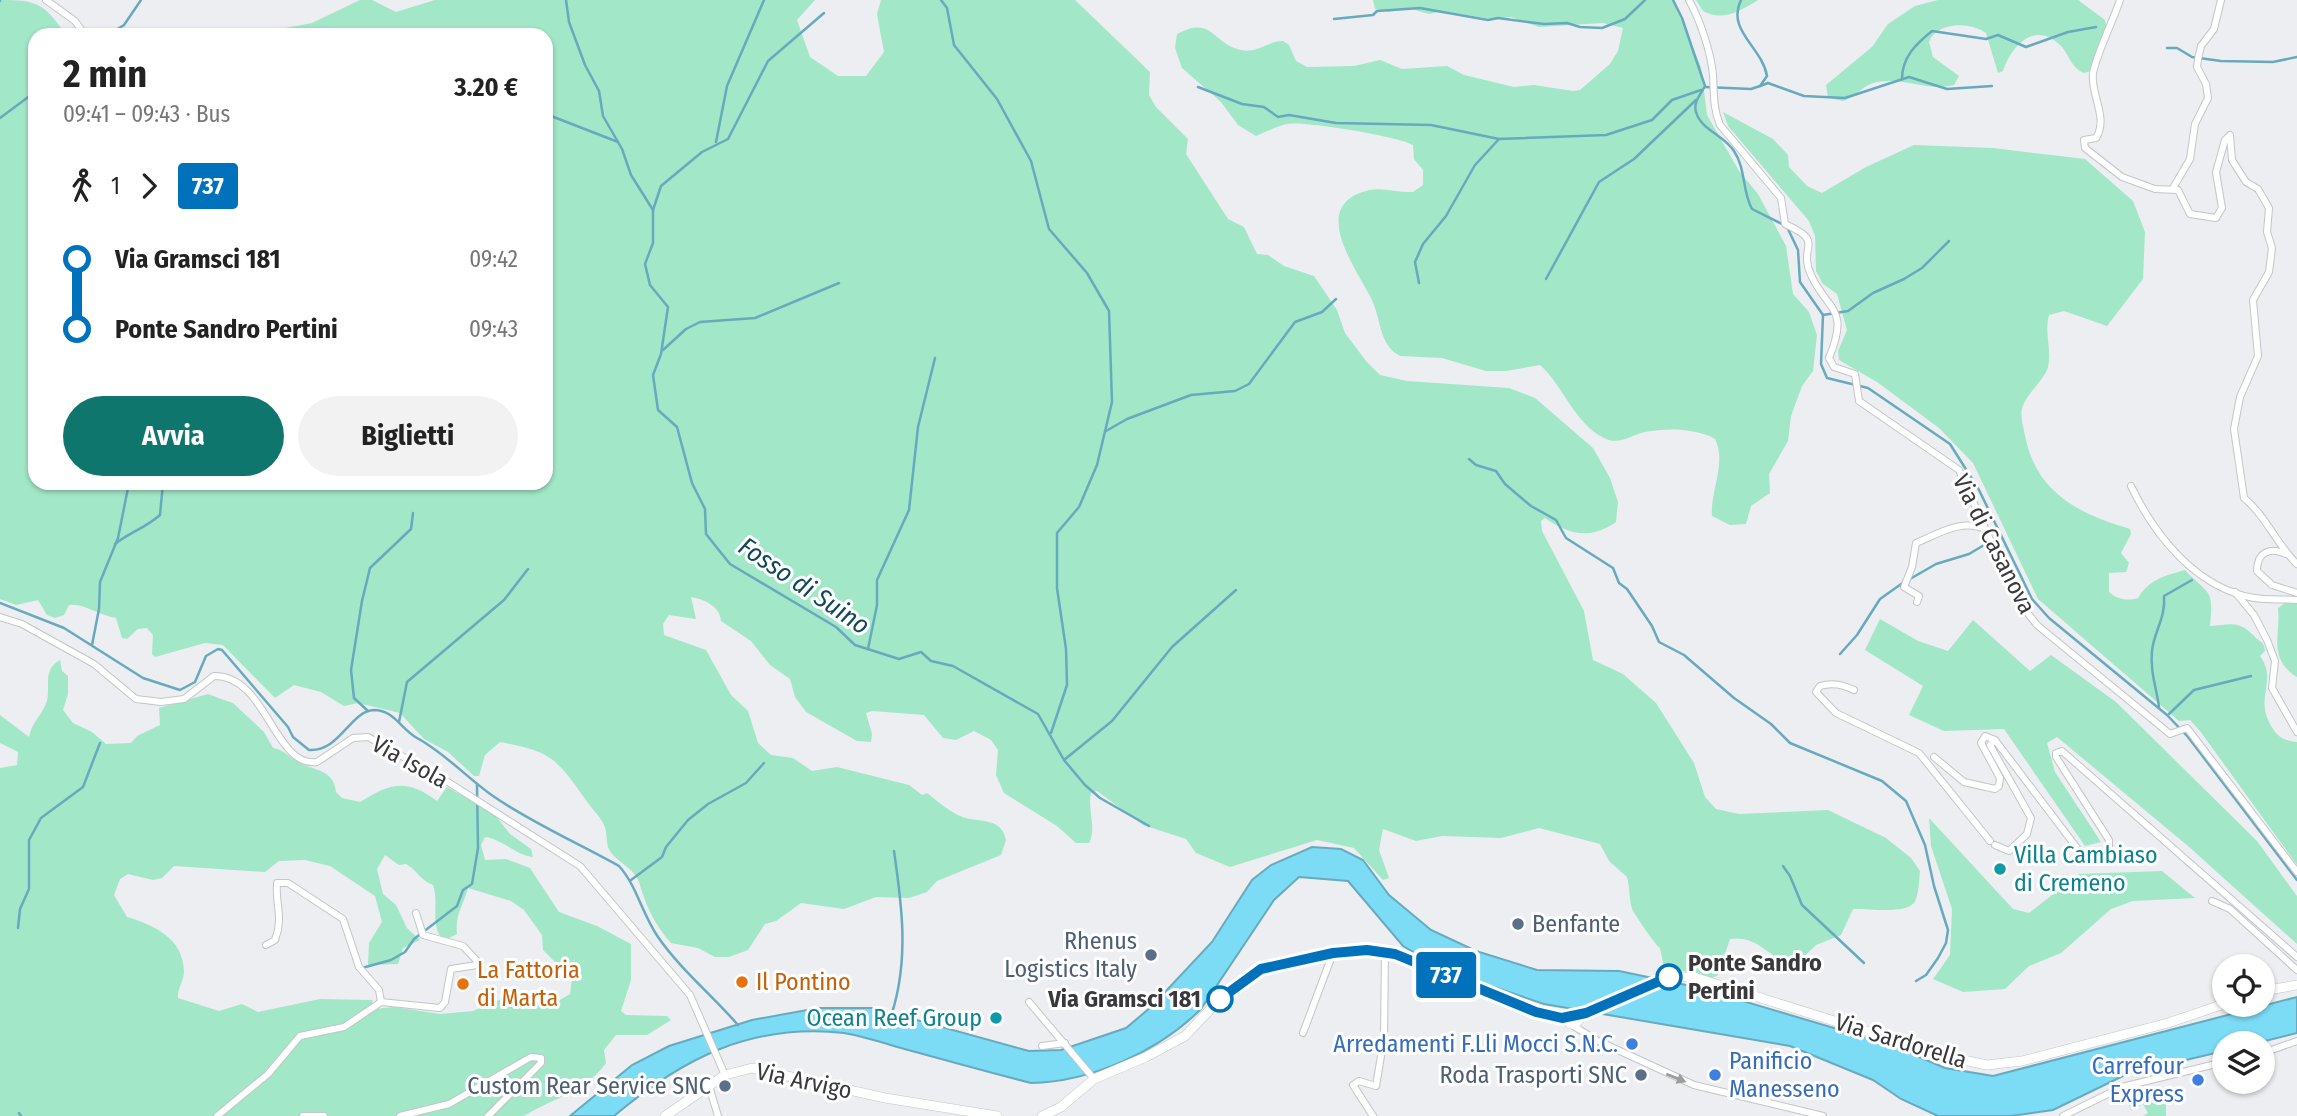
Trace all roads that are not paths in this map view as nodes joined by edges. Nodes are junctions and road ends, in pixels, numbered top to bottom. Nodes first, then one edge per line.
1 (46, 0) edge
2 (1689, 0) edge
3 (2120, 0) edge
4 (2221, 0) edge
5 (80, 28) edge
6 (2173, 188) junction
7 (2131, 486) dead end
8 (1987, 530) junction
9 (2289, 556) junction
10 (2297, 564) edge
11 (2233, 590) junction
12 (2297, 593) edge
13 (2297, 600) edge
14 (1917, 602) dead end
15 (0, 617) edge
16 (1854, 690) dead end
17 (2297, 732) edge
18 (1995, 740) junction
19 (1934, 757) dead end
20 (2297, 872) edge
21 (2212, 901) dead end
22 (416, 912) dead end
23 (265, 945) dead end
24 (1385, 952) junction
25 (1333, 953) junction
26 (2297, 957) edge
27 (2297, 970) edge
28 (2297, 985) edge
29 (2275, 989) edge
30 (381, 1002) junction
31 (1029, 1002) dead end
32 (2212, 1008) edge
33 (1576, 1018) junction
34 (1303, 1033) dead end
35 (2297, 1041) edge
36 (1065, 1043) junction
37 (1042, 1046) dead end
38 (2275, 1049) edge
39 (2212, 1065) edge
40 (725, 1075) junction
41 (1093, 1077) junction
42 (709, 1086) junction
43 (1784, 1106) junction
44 (217, 1116) edge
45 (303, 1116) edge
46 (324, 1116) edge
47 (400, 1116) edge
48 (488, 1116) edge
49 (664, 1116) edge
50 (718, 1116) edge
51 (997, 1116) edge
52 (1042, 1116) edge
53 (1373, 1116) edge
54 (1782, 1116) edge
55 (1823, 1116) edge
56 (2063, 1116) edge

1 - 5 street
2 - 8 street, Via di Casanova
3 - 6 street
4 - 6 street
6 - 9 street
7 - 11 street
8 - 14 street
8 - 20 street, Via di Casanova
9 - 10 street
9 - 12 street
11 - 13 street
11 - 17 street
15 - 40 street, Via Isola
16 - 18 street
18 - 19 street
18 - 26 street
21 - 27 street
22 - 30 street
23 - 30 street
24 - 25 main road
24 - 33 main road
24 - 53 street
25 - 34 street
25 - 41 main road
28 - 29 main road
30 - 44 street
31 - 36 street
32 - 33 main road, Via Sardorella
33 -> 43 street
35 - 38 street
36 - 37 street
36 - 41 street
39 - 56 street
40 - 42 main road, Via Arvigo
40 - 51 main road, Via Arvigo
41 - 52 main road
42 - 49 main road, Via Arvigo
42 - 50 street
43 - 54 street
43 - 55 street
45 - 46 street
47 - 48 street

